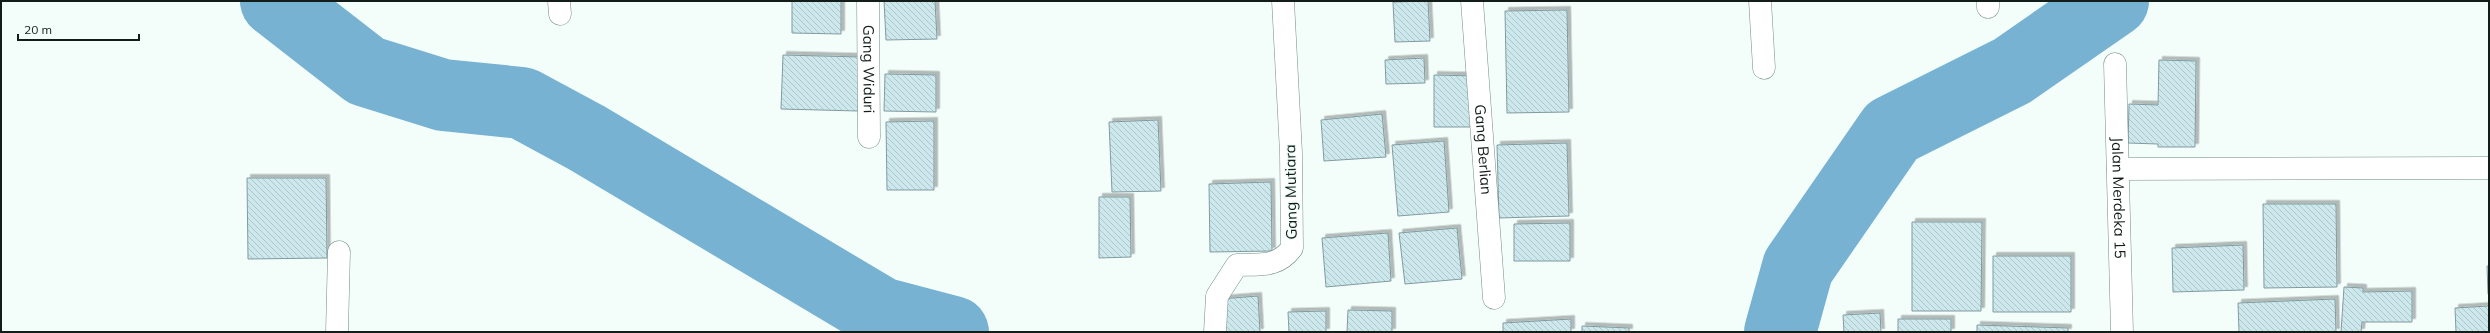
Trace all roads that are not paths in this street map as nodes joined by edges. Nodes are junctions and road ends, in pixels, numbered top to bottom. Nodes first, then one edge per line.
1 (868, 1) edge
2 (1283, 1) edge
3 (1472, 1) edge
4 (1760, 1) edge
5 (2114, 64) dead end
6 (1764, 68) dead end
7 (869, 137) dead end
8 (2489, 168) edge
9 (2118, 169) junction
10 (339, 252) dead end
11 (1494, 298) dead end
12 (337, 332) edge
13 (1215, 332) edge
14 (2122, 332) edge

1 - 7 street, Gang Widuri
2 - 13 street, Gang Mutiara
3 - 11 street, Gang Berlian
4 - 6 street
5 - 9 street, Jalan Merdeka 15
8 - 9 street
9 - 14 street, Jalan Merdeka 15
10 - 12 street

